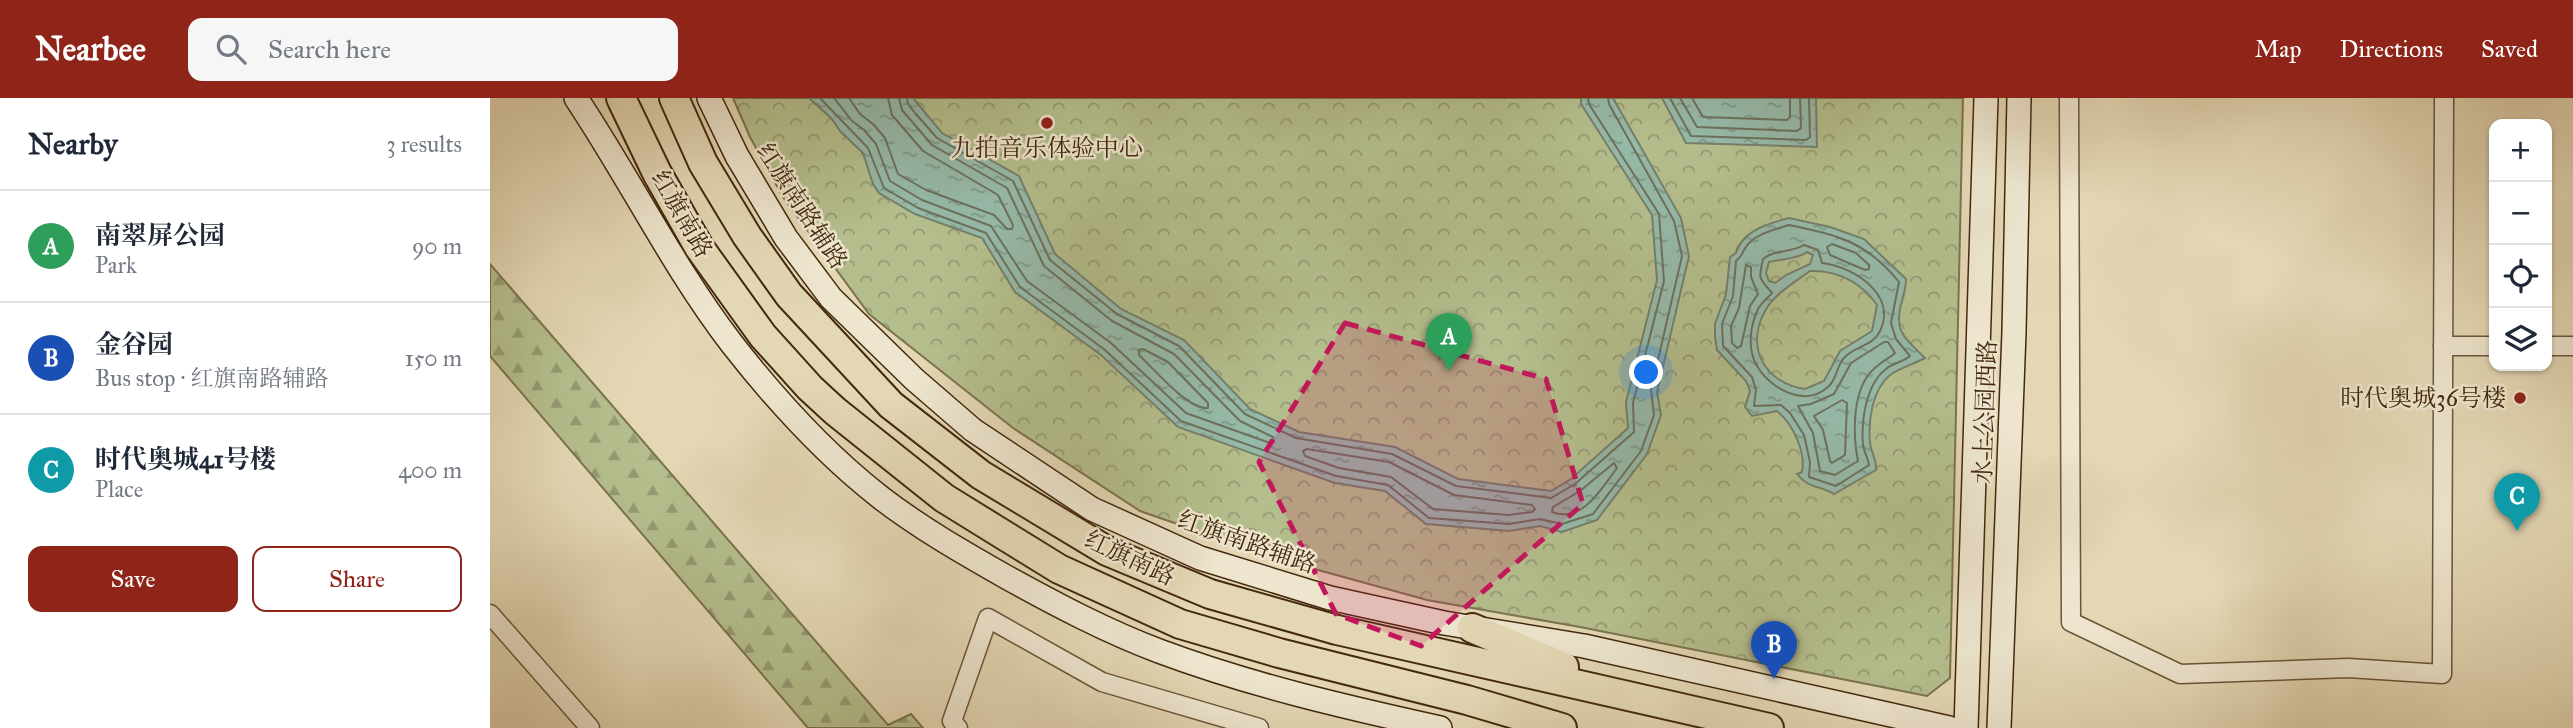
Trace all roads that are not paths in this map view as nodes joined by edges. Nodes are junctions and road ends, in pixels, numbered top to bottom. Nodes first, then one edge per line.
1 (576, 98) edge
2 (674, 98) edge
3 (709, 98) edge
4 (1986, 98) edge
5 (2020, 98) edge
6 (2069, 98) edge
7 (2444, 98) edge
8 (621, 99) edge
9 (2573, 345) edge
10 (2443, 346) junction
11 (2489, 346) edge
12 (2552, 346) edge
13 (490, 614) edge
14 (1472, 628) junction
15 (1638, 697) junction
16 (1252, 727) edge
17 (590, 728) edge
18 (958, 728) edge
19 (1440, 728) edge
20 (1562, 728) edge
21 (1769, 728) edge
22 (1949, 728) edge
23 (1966, 728) edge
24 (1999, 728) edge

1 - 19 main road
2 - 15 highway, 红旗南路
3 - 14 main road, 红旗南路辅路
4 - 23 main road, 水上公园西路
5 - 24 main road, 水上公园西路
6 - 10 street
7 - 10 street
8 - 20 highway, 红旗南路
9 - 12 street
10 - 11 street
13 - 17 street
14 - 15 highway
14 - 22 main road, 红旗南路辅路
15 - 21 highway, 红旗南路
16 - 18 street

